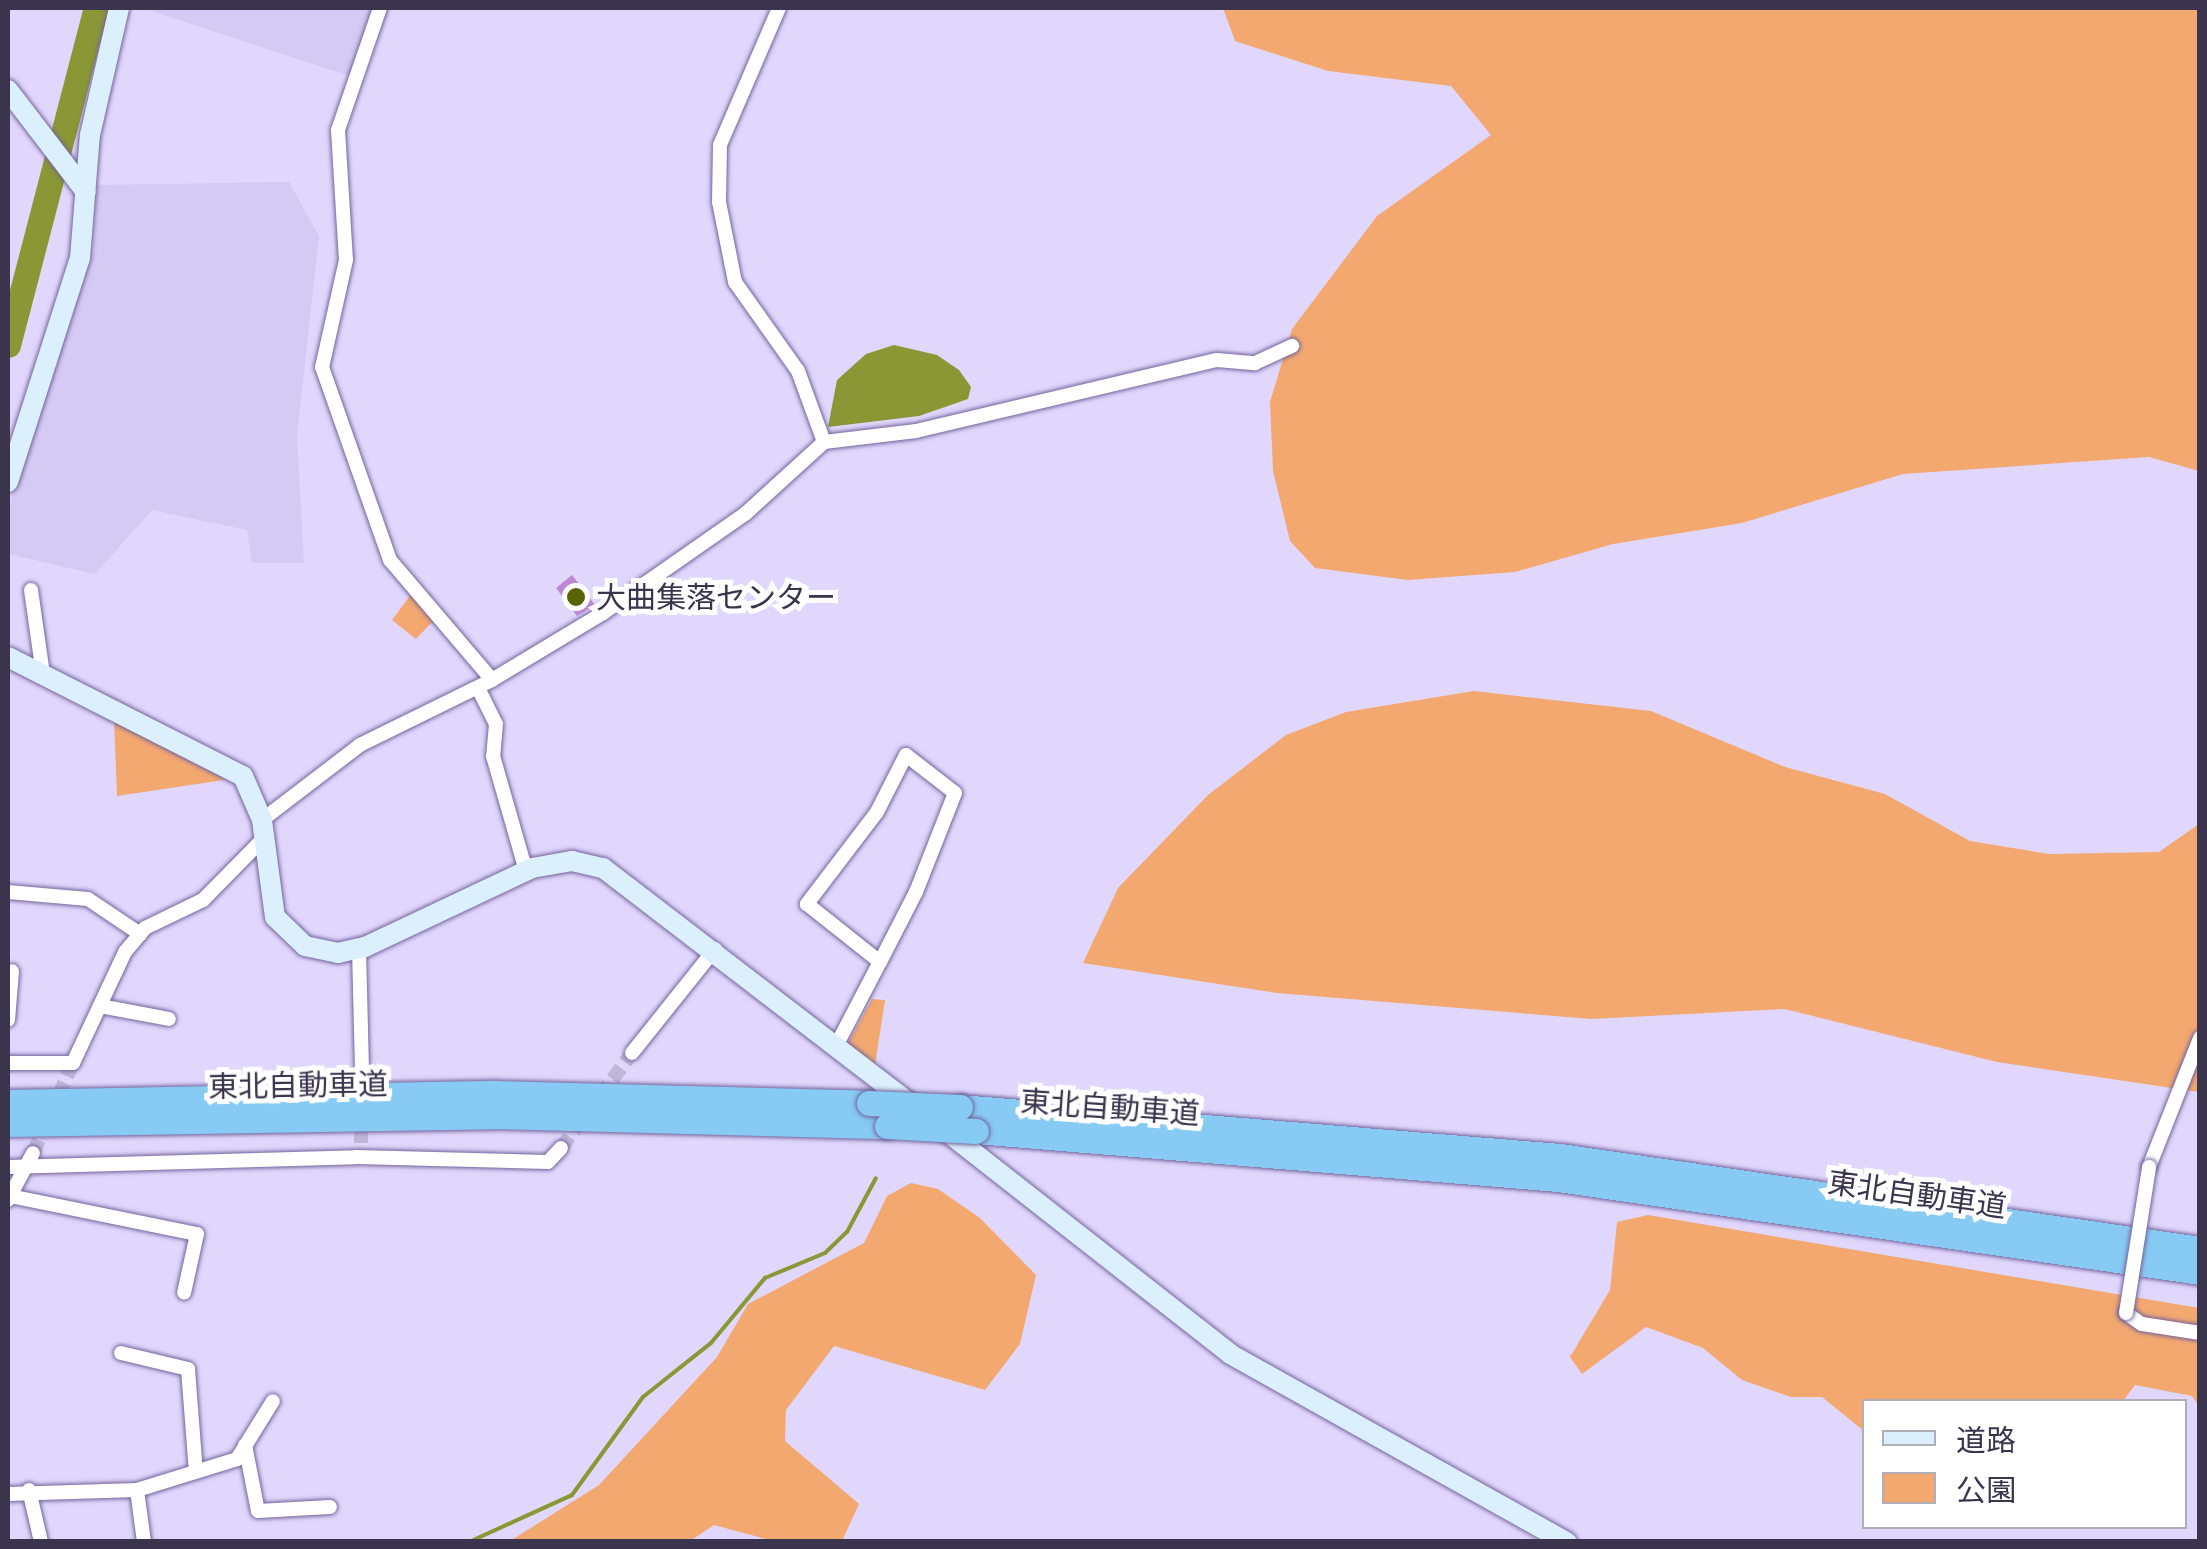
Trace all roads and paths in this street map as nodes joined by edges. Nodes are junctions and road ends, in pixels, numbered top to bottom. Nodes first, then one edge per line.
1 (119, 8) edge
2 (380, 8) edge
3 (779, 8) edge
4 (8, 90) edge
5 (86, 192) junction
6 (1292, 346) dead end
7 (824, 442) junction
8 (12, 453) edge
9 (8, 482) edge
10 (30, 590) dead end
11 (8, 660) edge
12 (43, 674) junction
13 (492, 680) junction
14 (478, 688) junction
15 (262, 830) junction
16 (526, 871) junction
17 (8, 892) edge
18 (140, 934) junction
19 (359, 948) junction
20 (714, 949) junction
21 (880, 962) junction
22 (12, 971) dead end
23 (100, 1006) junction
24 (169, 1019) dead end
25 (8, 1020) edge
26 (2200, 1038) edge
27 (836, 1046) junction
28 (632, 1053) tunnel mouth
29 (8, 1063) edge
30 (362, 1067) tunnel mouth
31 (8, 1102) edge
32 (8, 1124) edge
33 (561, 1148) tunnel mouth
34 (30, 1160) junction
35 (8, 1167) edge
36 (9, 1198) edge
37 (2200, 1249) edge
38 (2200, 1272) edge
39 (184, 1293) dead end
40 (2200, 1333) edge
41 (122, 1353) dead end
42 (273, 1400) dead end
43 (246, 1445) junction
44 (196, 1472) junction
45 (29, 1490) junction
46 (137, 1490) junction
47 (8, 1494) edge
48 (330, 1507) dead end
49 (41, 1542) edge
50 (144, 1542) edge
51 (1567, 1542) edge

1 - 5 street
2 - 13 street
3 - 7 street
4 - 5 street
5 - 8 street
6 - 7 street
7 - 13 street
8 - 9 street
10 - 12 street
11 - 12 street
12 - 15 street
13 - 14 street
14 - 15 street
14 - 16 street
15 - 18 street
15 - 19 street
16 - 19 street
16 - 20 street
17 - 18 street
18 - 23 street
19 - 30 street
20 - 27 street
20 - 28 street
21 - 21 street
21 - 27 street
22 - 25 street
23 - 24 street
23 - 29 street
26 - 40 street, bridge
27 - 51 street
31 - 37 highway, 東北自動車道, bridge
32 - 38 highway, 東北自動車道, bridge
33 - 34 street
34 - 35 street
34 - 36 street
36 - 39 street
41 - 44 street
42 - 43 street
43 - 44 street
43 - 48 street
44 - 46 street
45 - 46 street
45 - 47 street
45 - 49 street
46 - 50 street

